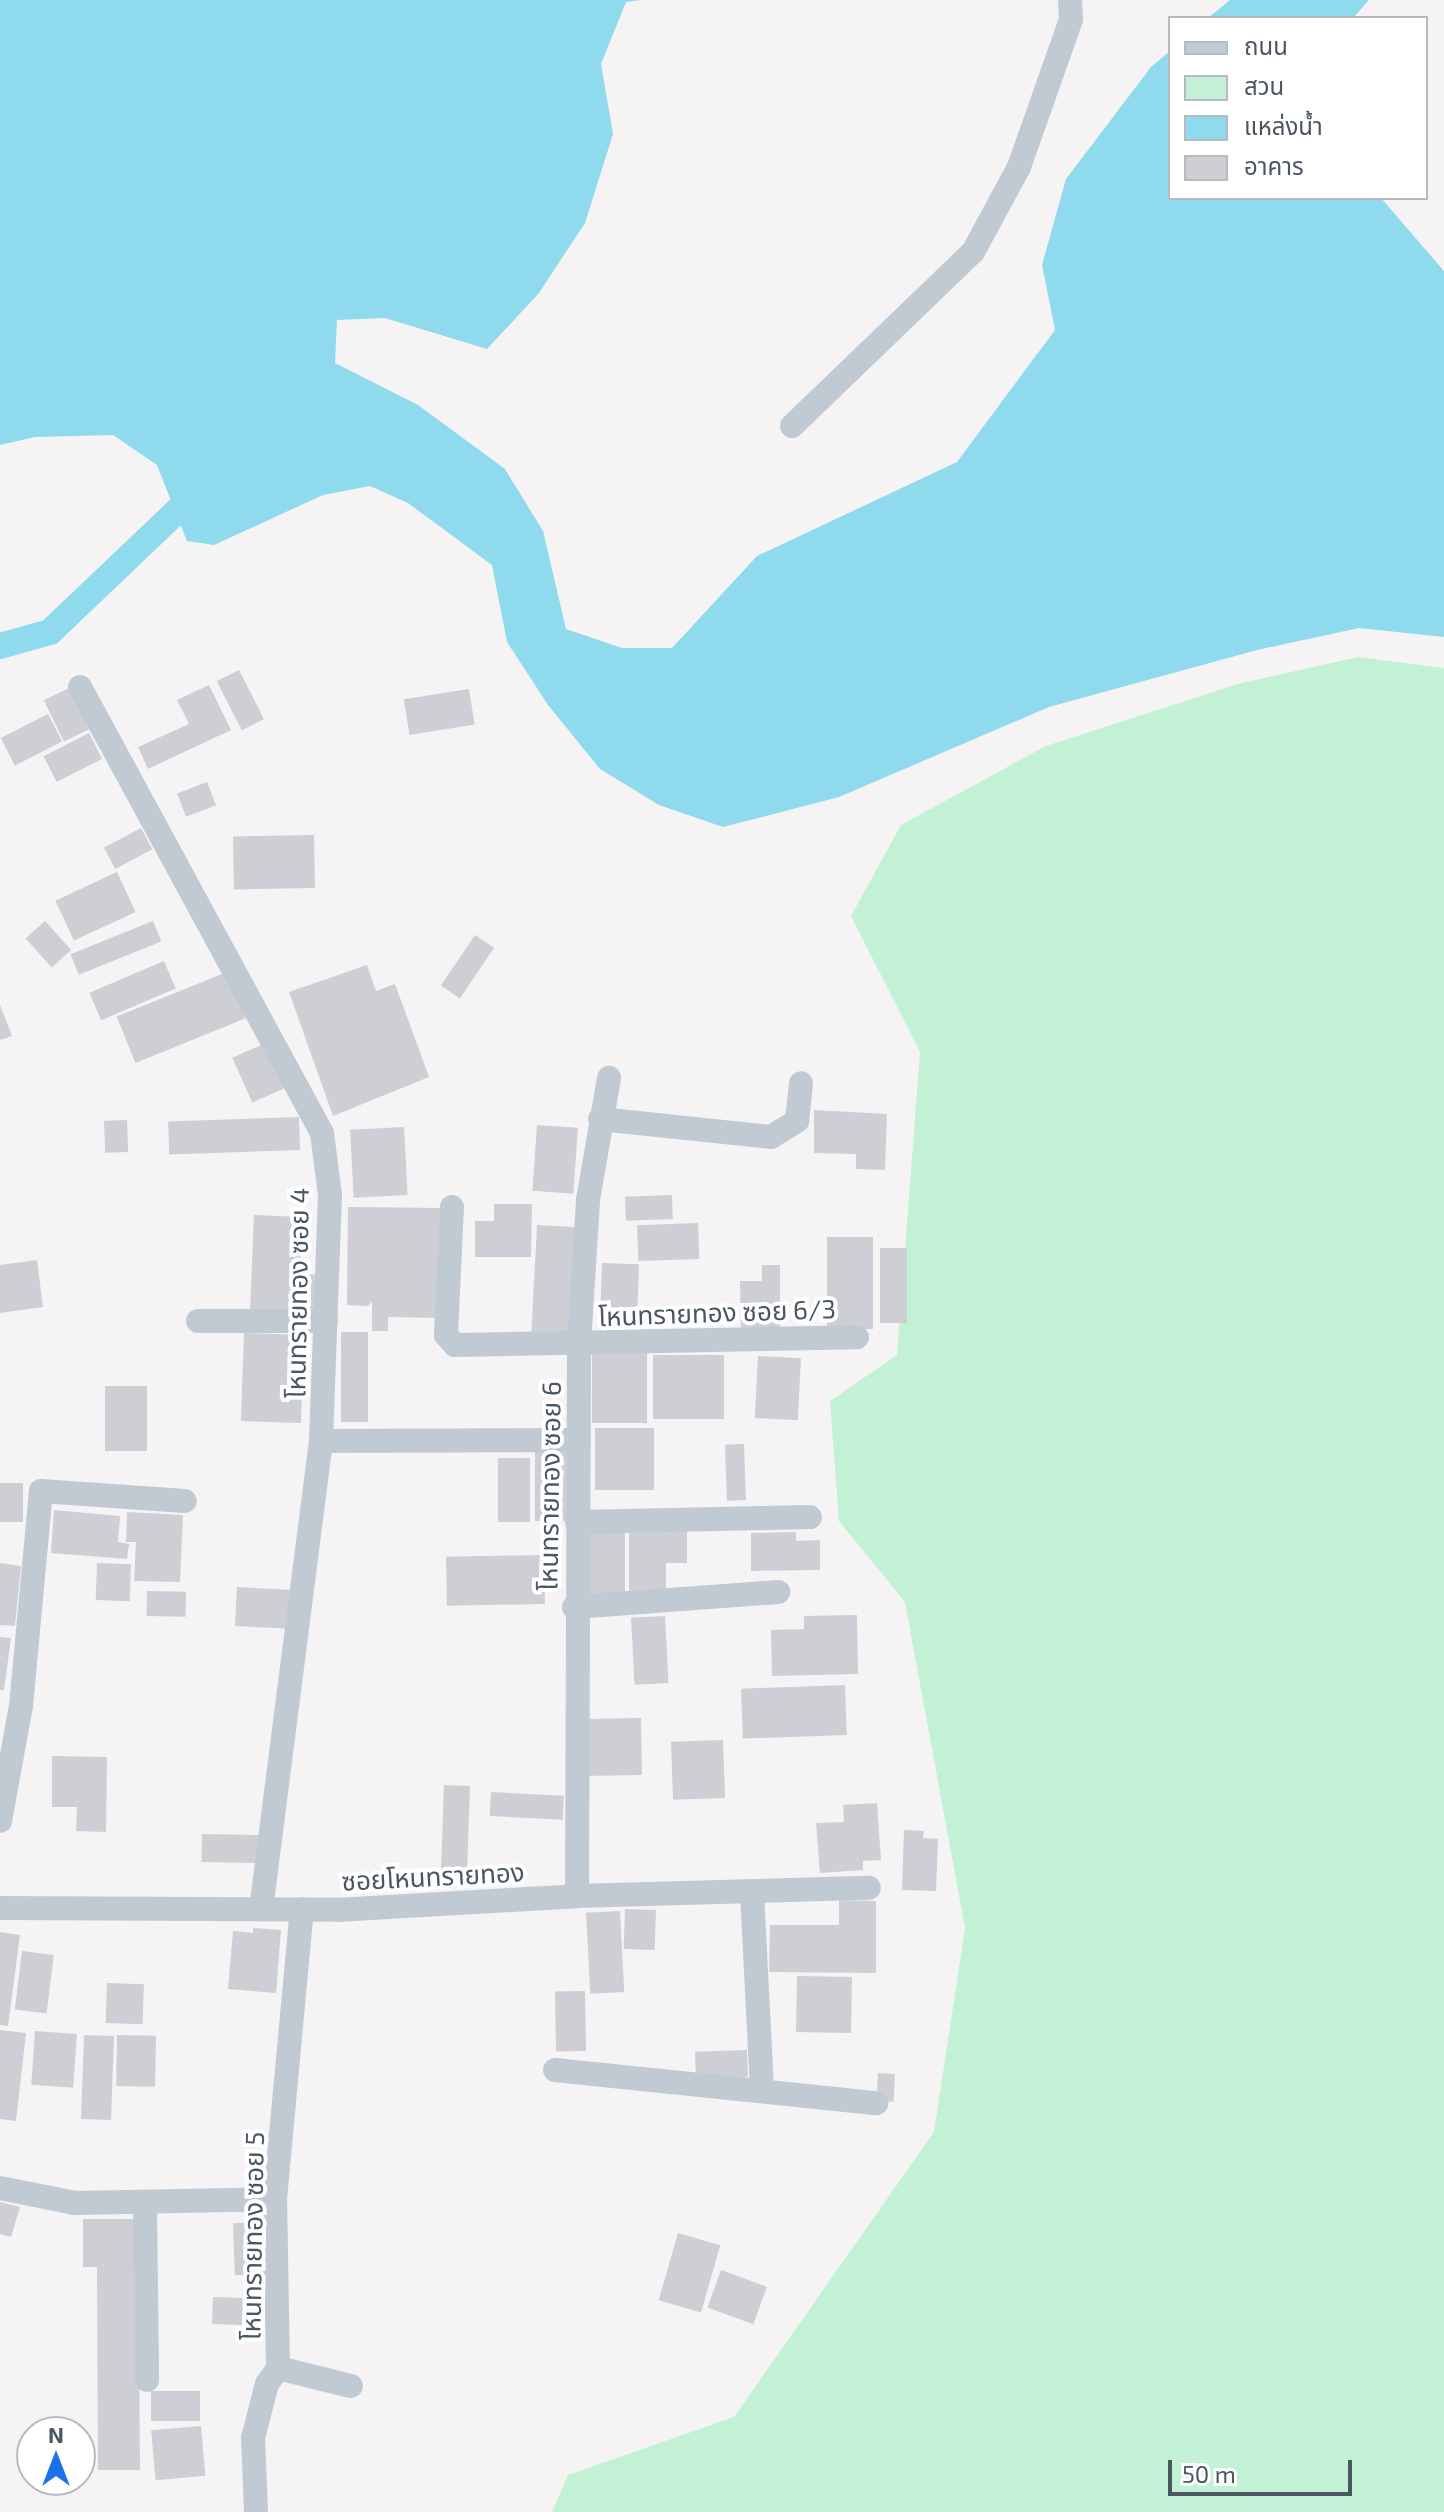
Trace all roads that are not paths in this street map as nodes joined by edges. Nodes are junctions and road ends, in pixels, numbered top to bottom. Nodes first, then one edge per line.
1 (1070, 0) edge
2 (792, 426) dead end
3 (80, 687) dead end
4 (609, 1078) dead end
5 (801, 1083) dead end
6 (600, 1119) junction
7 (452, 1207) dead end
8 (198, 1321) dead end
9 (326, 1321) junction
10 (857, 1337) dead end
11 (579, 1344) junction
12 (578, 1440) junction
13 (321, 1441) junction
14 (185, 1501) dead end
15 (810, 1517) dead end
16 (577, 1522) junction
17 (778, 1592) dead end
18 (574, 1607) junction
19 (0, 1821) edge
20 (869, 1888) dead end
21 (752, 1892) junction
22 (577, 1896) junction
23 (0, 1908) edge
24 (261, 1909) junction
25 (302, 1909) junction
26 (555, 2070) dead end
27 (762, 2090) junction
28 (876, 2103) dead end
29 (0, 2188) edge
30 (275, 2199) junction
31 (145, 2206) junction
32 (278, 2368) junction
33 (147, 2380) dead end
34 (351, 2386) dead end
35 (256, 2512) edge

1 - 2 street
3 - 9 street, โหนทรายทอง ซอย 4
4 - 6 street, โหนทรายทอง ซอย 6
5 - 6 street
6 - 11 street, โหนทรายทอง ซอย 6
7 - 11 street, โหนทรายทอง ซอย 6/3
8 - 9 street
9 - 13 street, โหนทรายทอง ซอย 4
10 - 11 street, โหนทรายทอง ซอย 6/3
11 - 12 street, โหนทรายทอง ซอย 6
12 - 13 street
12 - 16 street, โหนทรายทอง ซอย 6
13 - 24 street, โหนทรายทอง ซอย 4
14 - 19 street
15 - 16 street
16 - 18 street, โหนทรายทอง ซอย 6
17 - 18 street
18 - 22 street, โหนทรายทอง ซอย 6
20 - 21 street, ซอยโหนทรายทอง
21 - 22 street, ซอยโหนทรายทอง
21 - 27 street
22 - 25 street, ซอยโหนทรายทอง
23 - 24 street, ซอยโหนทรายทอง
24 - 25 street, ซอยโหนทรายทอง
25 - 30 street, โหนทรายทอง ซอย 5
26 - 27 street
27 - 28 street
29 - 31 street
30 - 31 street
30 - 32 street, โหนทรายทอง ซอย 5
31 - 33 street
32 - 34 street
32 - 35 street, โหนทรายทอง ซอย 5

